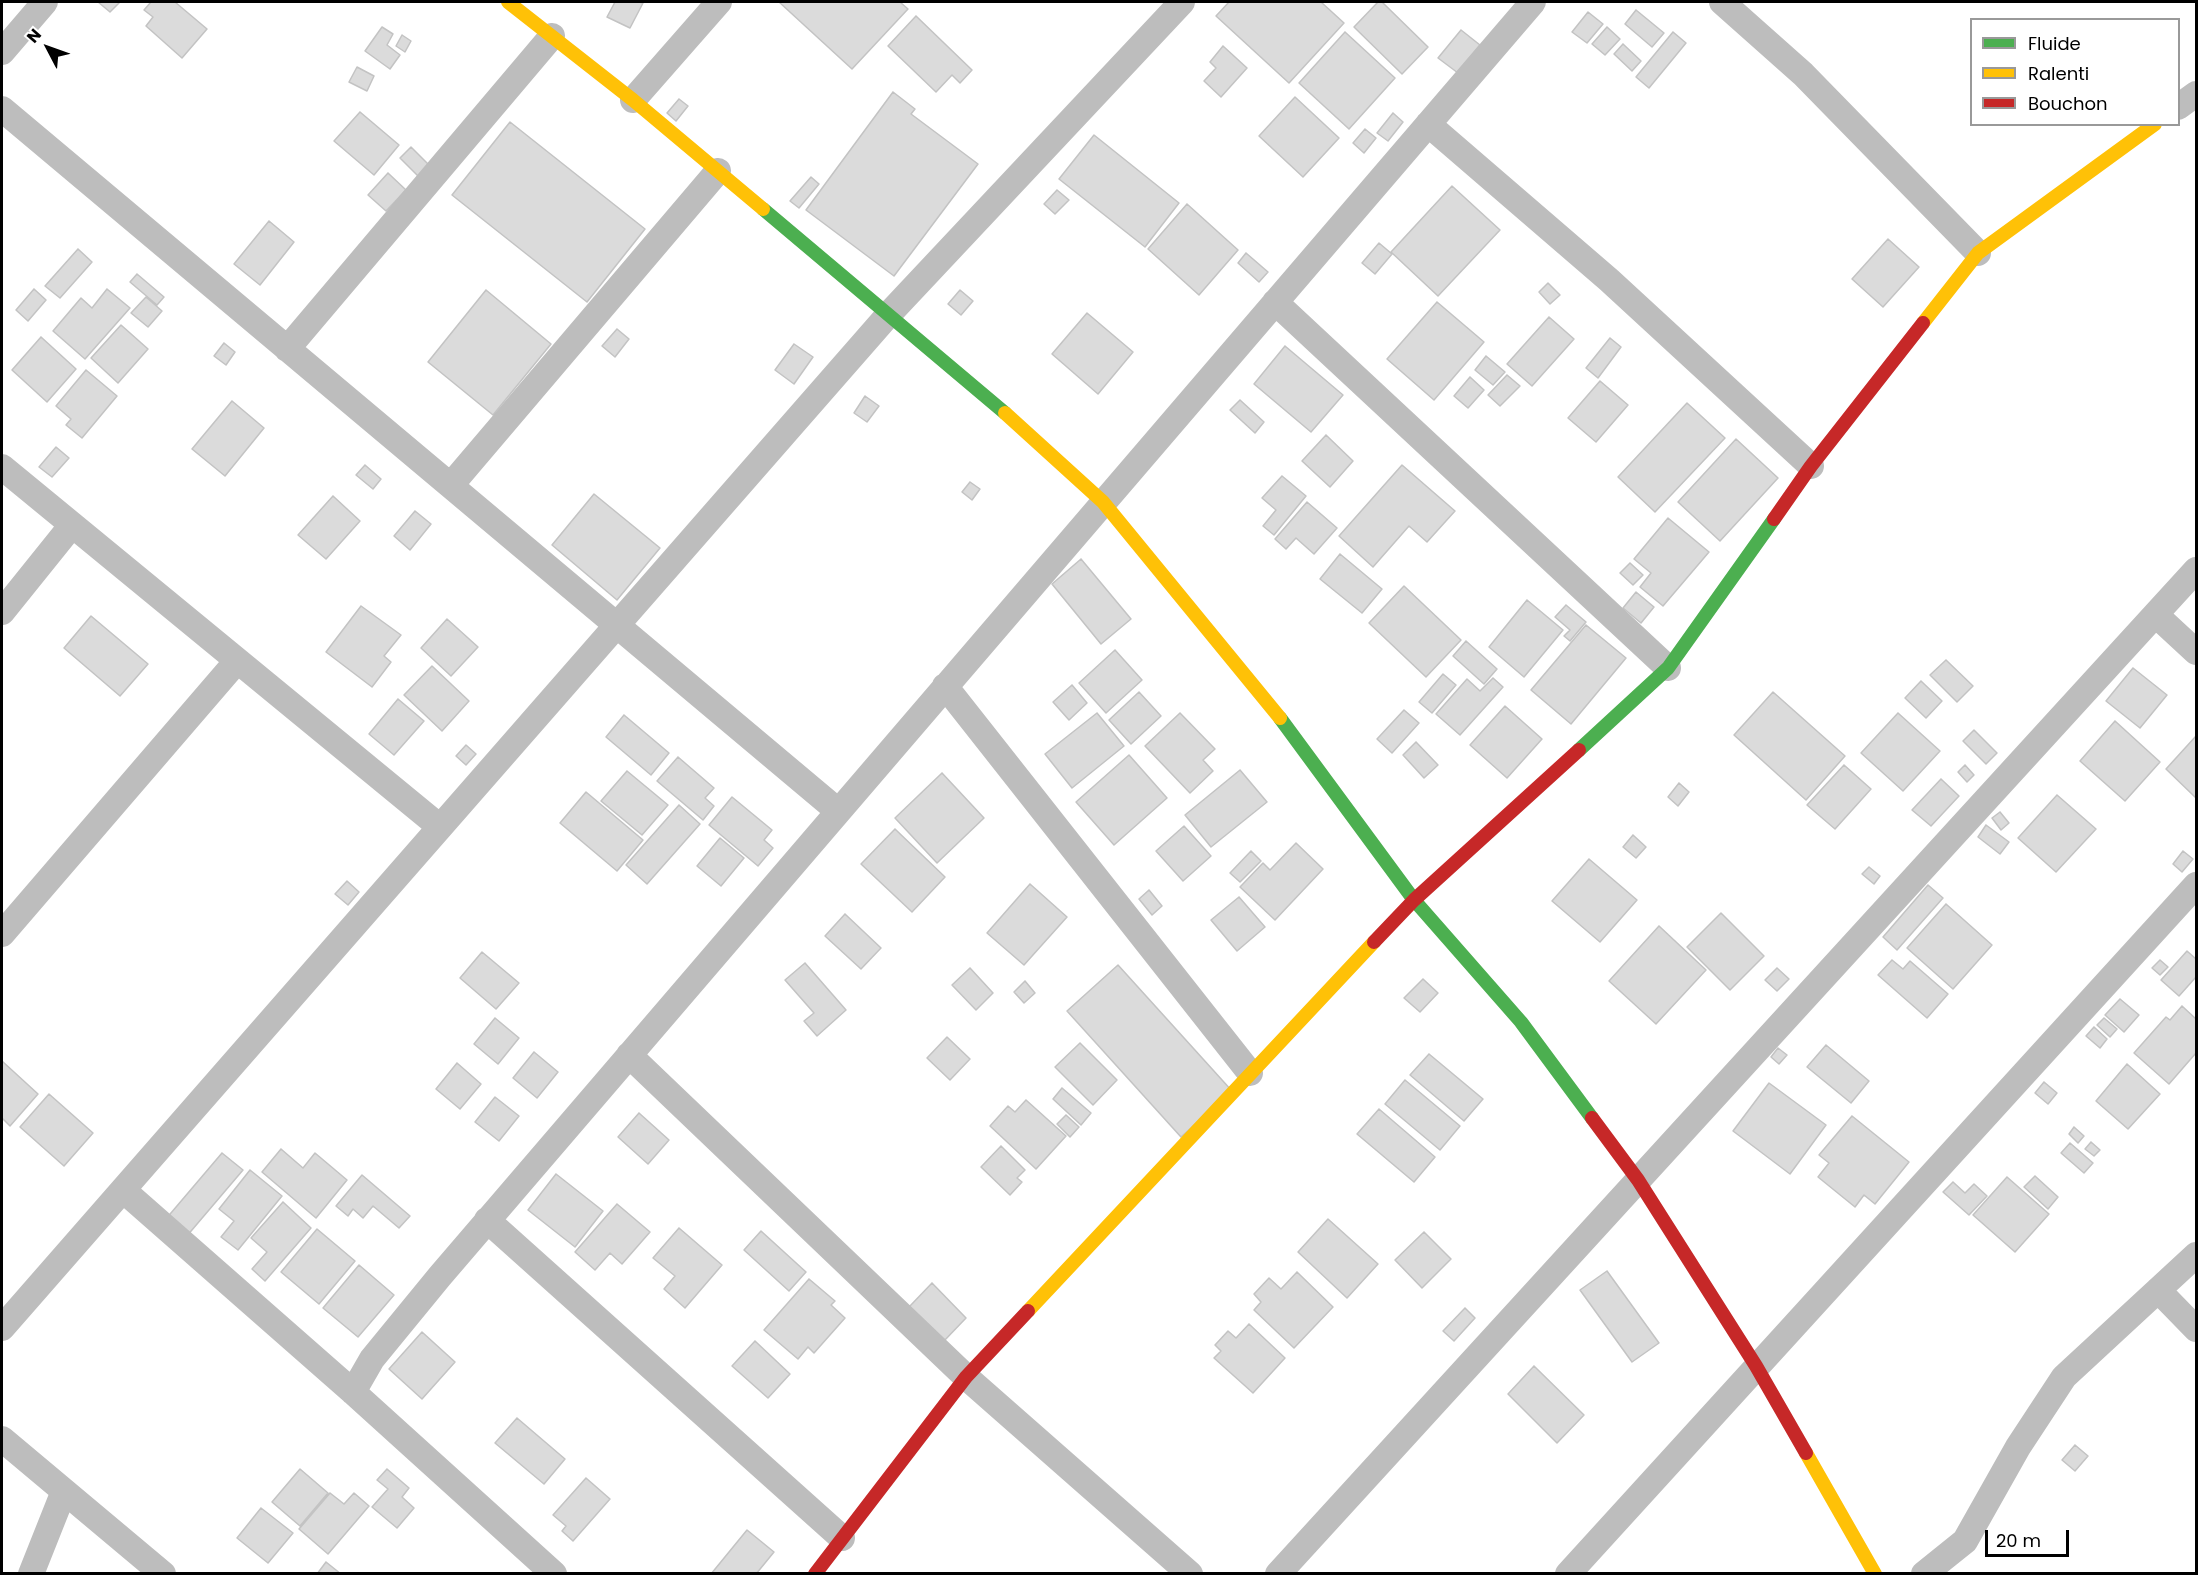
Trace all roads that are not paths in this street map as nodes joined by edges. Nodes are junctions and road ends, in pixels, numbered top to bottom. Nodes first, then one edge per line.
1 (45, 2) edge
2 (508, 2) edge
3 (719, 2) edge
4 (1182, 2) edge
5 (1533, 2) edge
6 (1722, 2) edge
7 (552, 36) junction
8 (2, 52) edge
9 (2196, 94) edge
10 (633, 100) junction
11 (2180, 106) edge
12 (2, 109) edge
13 (1428, 124) junction
14 (2152, 126) edge
15 (718, 171) junction
16 (1978, 253) junction
17 (1275, 302) junction
18 (889, 314) junction
19 (287, 348) junction
20 (1811, 466) junction
21 (2, 467) edge
22 (451, 485) junction
23 (1103, 502) junction
24 (72, 525) junction
25 (2196, 570) edge
26 (2, 612) edge
27 (2156, 615) junction
28 (617, 625) junction
29 (2196, 652) edge
30 (237, 661) junction
31 (1668, 668) junction
32 (945, 686) junction
33 (838, 810) junction
34 (440, 827) junction
35 (2196, 885) edge
36 (1414, 900) junction
37 (2, 934) edge
38 (629, 1055) junction
39 (1250, 1073) junction
40 (1638, 1180) junction
41 (123, 1190) junction
42 (488, 1220) junction
43 (2196, 1255) edge
44 (2158, 1290) junction
45 (2, 1328) edge
46 (2196, 1329) edge
47 (1756, 1366) junction
48 (966, 1377) junction
49 (353, 1392) junction
50 (2, 1439) edge
51 (64, 1491) junction
52 (842, 1538) junction
53 (32, 1574) edge
54 (163, 1574) edge
55 (554, 1574) edge
56 (815, 1574) edge
57 (1190, 1574) edge
58 (1278, 1574) edge
59 (1568, 1574) edge
60 (1875, 1574) edge
61 (1924, 1574) edge

1 - 8 street
2 - 7 street
3 - 10 street
4 - 18 street
5 - 13 street
6 - 16 street
7 - 10 street
7 - 19 street
9 - 11 street
10 - 15 street
12 - 19 street
13 - 17 street
13 - 20 street
14 - 16 street
15 - 18 street
15 - 22 street
16 - 20 street
17 - 23 street
17 - 31 street
18 - 23 street
18 - 28 street
19 - 22 street
20 - 31 street
21 - 24 street
22 - 28 street
23 - 32 street
23 - 36 street
24 - 26 street
24 - 30 street
25 - 27 street
27 - 29 street
27 - 40 street
28 - 33 street
28 - 34 street
30 - 34 street
30 - 37 street
31 - 36 street
32 - 33 street
32 - 39 street
33 - 38 street
34 - 41 street
35 - 47 street
36 - 39 street
36 - 40 street
38 - 42 street
38 - 48 street
39 - 48 street
40 - 47 street
40 - 58 street
41 - 45 street
41 - 49 street
42 - 49 street
42 - 52 street
43 - 44 street
44 - 46 street
44 - 61 street
47 - 59 street
47 - 60 street
48 - 52 street
48 - 57 street
49 - 55 street
50 - 51 street
51 - 53 street
51 - 54 street
52 - 56 street

